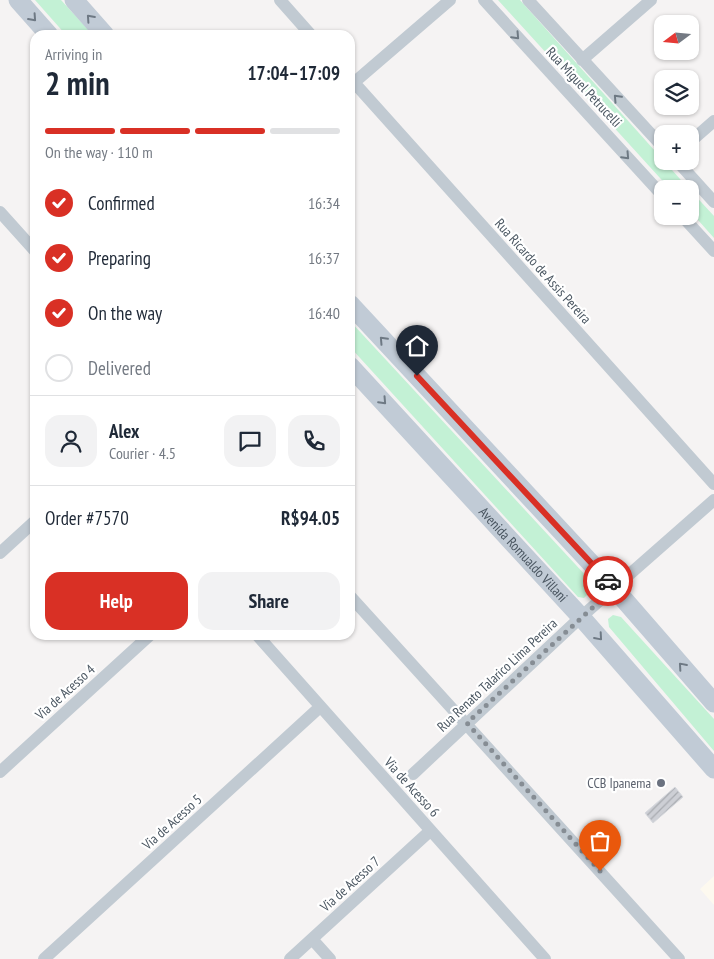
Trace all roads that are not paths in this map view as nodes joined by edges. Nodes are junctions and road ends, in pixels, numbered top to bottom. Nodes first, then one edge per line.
1 (18, 0) edge
2 (74, 0) edge
3 (280, 0) edge
4 (450, 0) edge
5 (484, 0) edge
6 (528, 0) edge
7 (651, 0) edge
8 (45, 30) edge
9 (101, 30) edge
10 (307, 30) edge
11 (582, 60) junction
12 (355, 79) edge
13 (355, 86) edge
14 (714, 121) edge
15 (699, 134) edge
16 (654, 137) edge
17 (684, 170) edge
18 (654, 186) edge
19 (714, 202) edge
20 (0, 212) edge
21 (690, 225) edge
22 (30, 246) edge
23 (714, 251) edge
24 (355, 309) edge
25 (355, 371) edge
26 (714, 484) edge
27 (714, 500) edge
28 (30, 526) edge
29 (0, 553) edge
30 (614, 588) junction
31 (355, 601) edge
32 (581, 617) junction
33 (145, 640) edge
34 (261, 640) edge
35 (714, 703) edge
36 (320, 707) junction
37 (467, 723) junction
38 (714, 769) edge
39 (0, 772) edge
40 (413, 774) dead end
41 (430, 831) junction
42 (312, 939) junction
43 (44, 959) edge
44 (290, 959) edge
45 (330, 959) edge
46 (545, 959) edge
47 (679, 959) edge

1 -> 8 street
9 -> 2 street
3 - 10 street
4 - 12 street
5 -> 18 street, Rua Miguel Petrucelli
6 - 11 street, Rua Miguel Petrucelli
7 - 11 street
16 -> 11 street, Rua Miguel Petrucelli
13 - 26 street, Rua Ricardo de Assis Pereira
14 - 15 street
17 - 19 street
20 - 22 street
21 - 23 street
30 -> 24 street
25 -> 32 street, Avenida Romualdo Villani
27 - 30 street, Rua Renato Talarico Lima Pereira
28 - 29 street
30 - 32 street, Rua Renato Talarico Lima Pereira
35 -> 30 street
31 - 37 street
32 - 37 street, Rua Renato Talarico Lima Pereira
32 -> 38 street, Avenida Romualdo Villani
33 - 39 street, Via de Acesso 4
34 - 36 street, Via de Acesso 6
36 - 41 street, Via de Acesso 6
36 - 43 street, Via de Acesso 5
37 - 40 street, Rua Renato Talarico Lima Pereira
37 - 47 street
41 - 42 street, Via de Acesso 7
41 - 46 street, Via de Acesso 6
42 - 44 street, Via de Acesso 7
42 - 45 street

